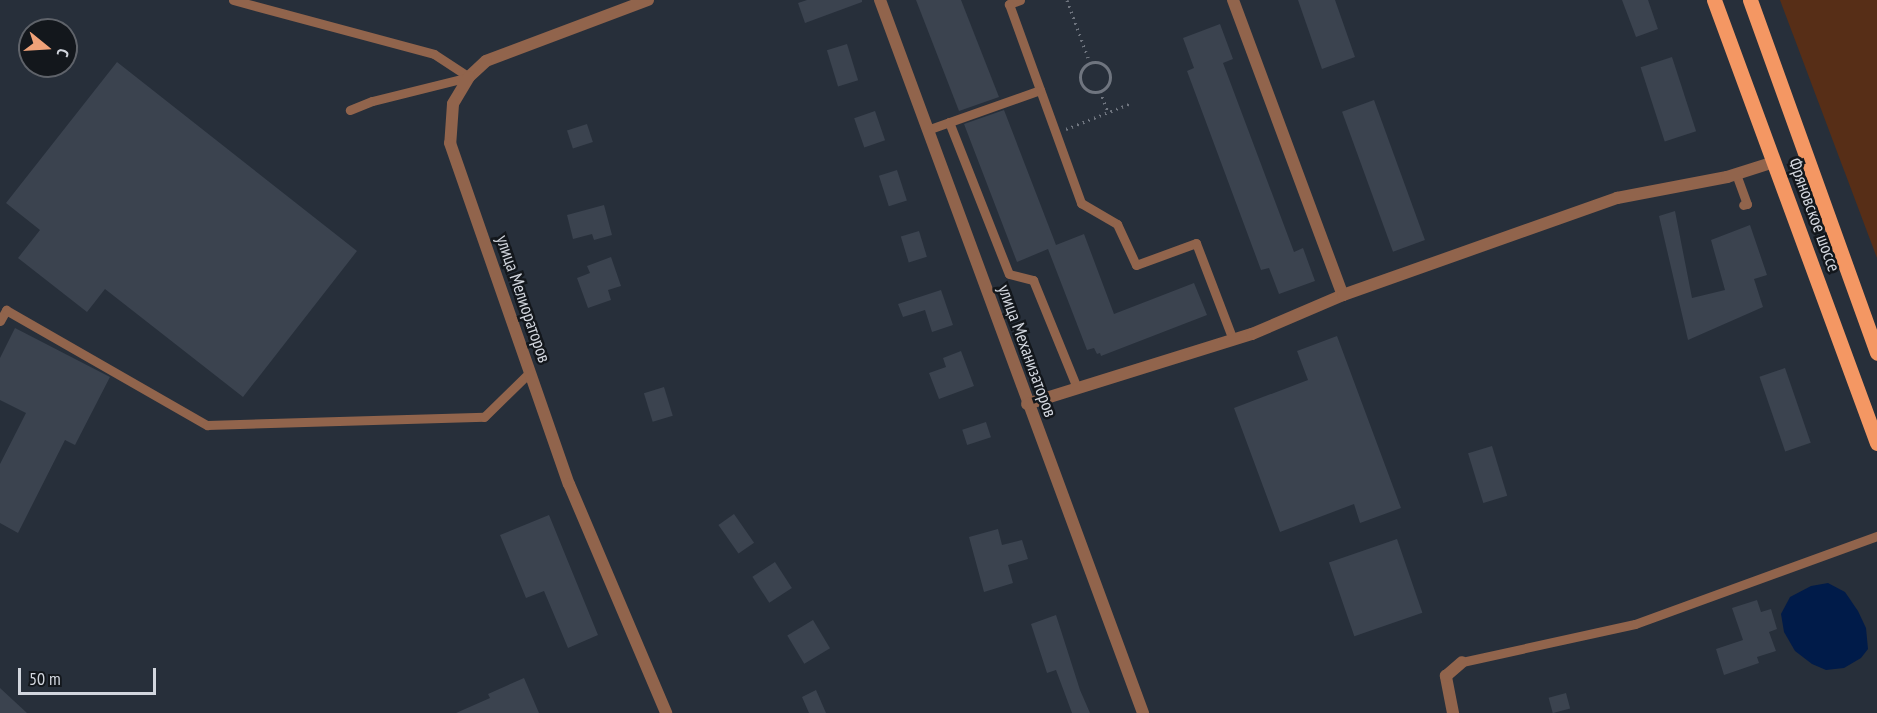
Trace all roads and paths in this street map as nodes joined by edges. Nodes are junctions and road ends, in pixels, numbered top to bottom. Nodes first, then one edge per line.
1 (233, 0) edge
2 (648, 0) edge
3 (880, 0) edge
4 (1020, 0) edge
5 (1067, 0) edge
6 (1233, 0) edge
7 (1714, 0) edge
8 (1750, 0) edge
9 (1090, 64) junction
10 (469, 77) junction
11 (1040, 90) junction
12 (1100, 91) junction
13 (1129, 104) dead end
14 (350, 110) dead end
15 (1108, 112) junction
16 (950, 122) junction
17 (927, 130) junction
18 (1056, 133) junction
19 (1774, 162) junction
20 (1736, 174) junction
21 (1743, 205) dead end
22 (1342, 295) junction
23 (0, 321) edge
24 (1233, 340) junction
25 (1877, 353) edge
26 (530, 372) junction
27 (1077, 388) junction
28 (1027, 404) junction
29 (1877, 443) edge
30 (1877, 536) edge
31 (1462, 662) joint
32 (666, 713) edge
33 (1143, 713) edge
34 (1453, 713) edge

1 - 10 lane
2 - 10 street, улица Мелиораторов
3 - 17 street, улица Механизаторов
4 - 11 lane
5 - 9 path
6 - 22 street
7 - 19 main road, Фряновское шоссе
8 - 25 main road, Фряновское шоссе
9 - 12 path
9 - 12 path
10 - 14 lane
10 - 26 street, улица Мелиораторов
11 - 16 lane
11 - 18 lane
12 - 15 path
13 - 15 path
15 - 18 path
16 - 17 lane
16 - 27 lane
17 - 28 street, улица Механизаторов
18 - 24 lane
19 - 20 street
19 - 29 main road, Фряновское шоссе
20 - 21 lane
20 - 22 street
22 - 24 street
23 - 26 lane
24 - 27 street
26 - 32 street, улица Мелиораторов
27 - 28 street
28 - 33 street, улица Механизаторов
30 - 31 lane
31 - 34 street

